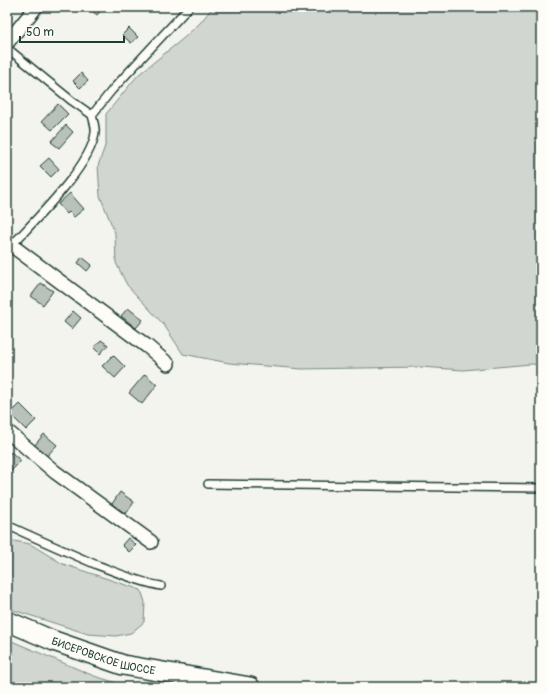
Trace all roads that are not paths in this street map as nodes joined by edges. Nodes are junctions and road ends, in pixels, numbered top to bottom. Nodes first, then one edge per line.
1 (36, 7) edge
2 (189, 7) edge
3 (7, 43) edge
4 (7, 48) edge
5 (92, 114) junction
6 (9, 243) edge
7 (168, 364) dead end
8 (7, 431) edge
9 (208, 484) dead end
10 (541, 488) edge
11 (7, 524) edge
12 (150, 542) dead end
13 (161, 586) dead end
14 (7, 621) edge
15 (250, 687) edge

1 - 3 street
2 - 5 lane
4 - 5 lane
5 - 6 lane
6 - 7 street
8 - 12 street
9 - 10 lane
11 - 13 lane
14 - 15 main road, БИСЕРОВСКОЕ ШОССЕ

